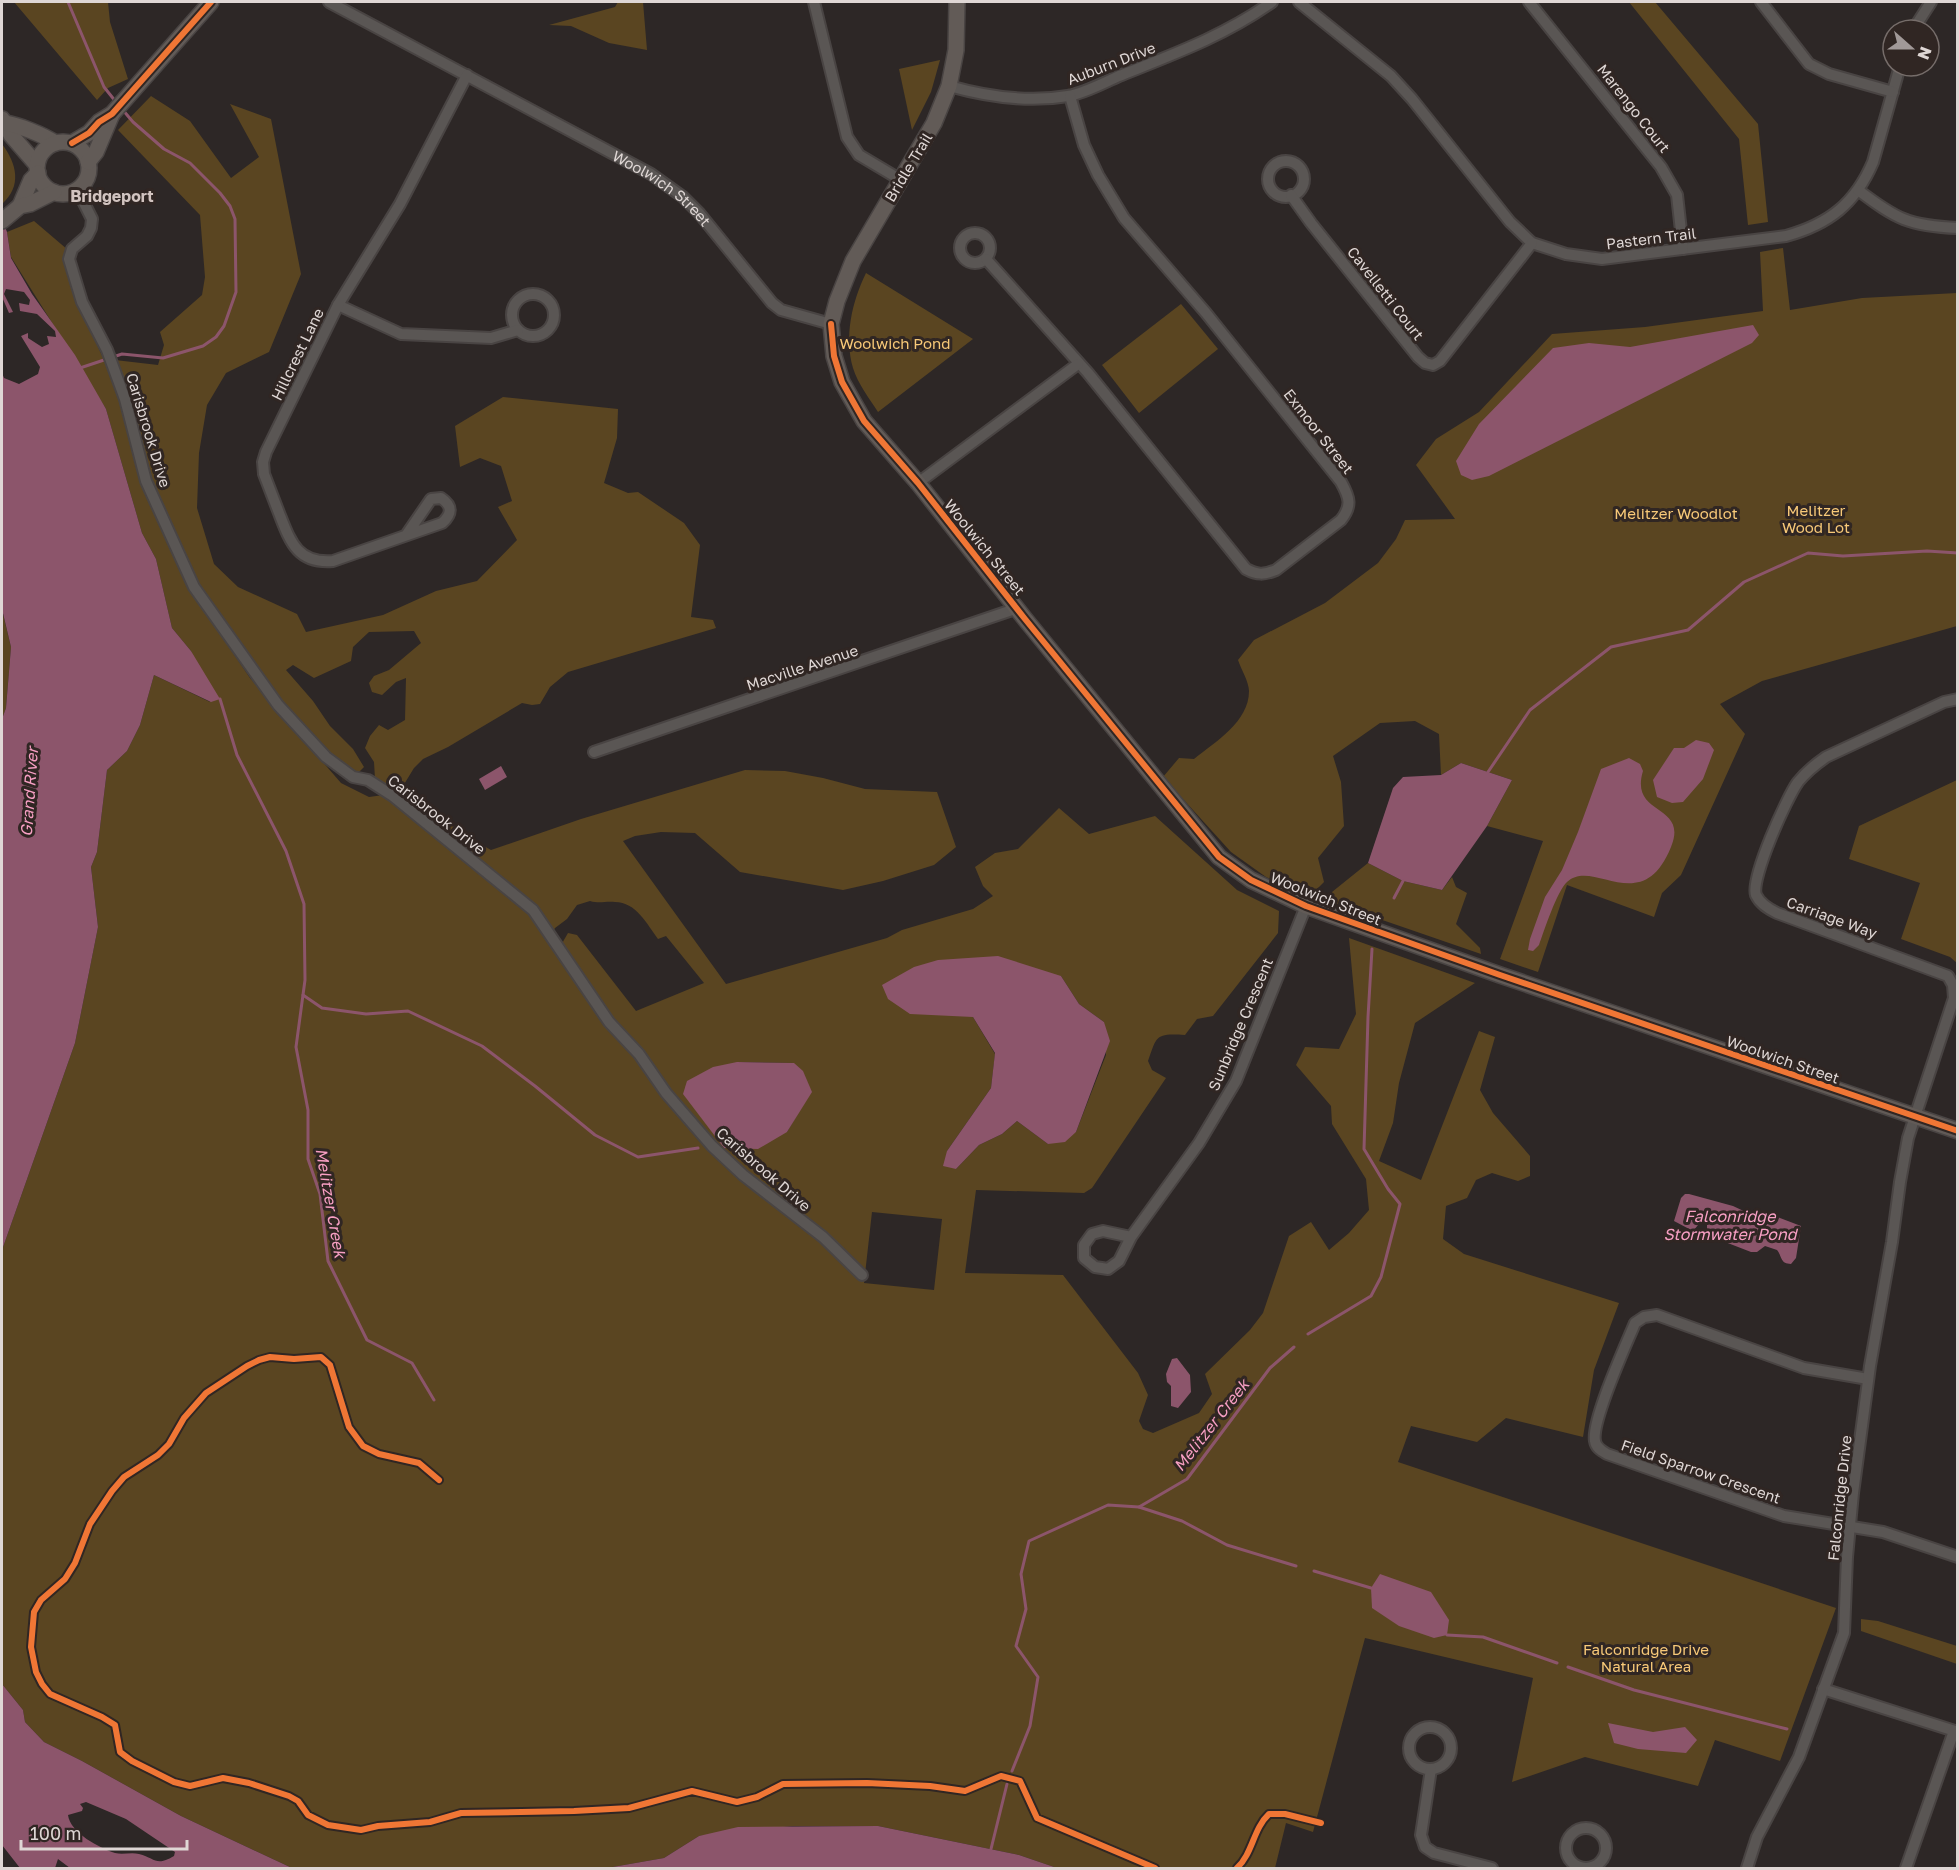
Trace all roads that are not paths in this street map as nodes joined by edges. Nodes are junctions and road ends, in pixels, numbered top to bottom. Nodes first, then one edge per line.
1 (211, 2) edge
2 (329, 2) edge
3 (814, 2) edge
4 (957, 2) edge
5 (1272, 2) edge
6 (1299, 2) edge
7 (1529, 2) edge
8 (1761, 2) edge
9 (1931, 2) edge
10 (1921, 18) edge
11 (467, 75) junction
12 (1897, 78) edge
13 (949, 86) junction
14 (1893, 92) junction
15 (1070, 96) junction
16 (112, 114) junction
17 (3, 121) edge
18 (55, 143) junction
19 (72, 143) junction
20 (88, 162) junction
21 (38, 169) junction
22 (900, 180) junction
23 (77, 189) junction
24 (1858, 190) junction
25 (54, 192) junction
26 (1291, 195) dead end
27 (10, 215) edge
28 (1958, 228) edge
29 (1532, 243) junction
30 (1683, 249) junction
31 (986, 258) dead end
32 (338, 304) junction
33 (831, 324) junction
34 (518, 330) dead end
35 (1078, 364) junction
36 (918, 483) junction
37 (407, 534) dead end
38 (1018, 608) junction
39 (1958, 699) edge
40 (594, 752) dead end
41 (1306, 906) junction
42 (1915, 1116) junction
43 (1958, 1131) edge
44 (1131, 1237) junction
45 (862, 1275) dead end
46 (1868, 1379) junction
47 (1850, 1527) junction
48 (1958, 1557) edge
49 (1823, 1689) junction
50 (1956, 1731) edge
51 (1431, 1769) junction
52 (1492, 1869) edge
53 (1747, 1869) edge
54 (1906, 1869) edge

1 - 16 street
2 - 11 street, Woolwich Street
3 - 22 street
4 - 13 street, Bridle Trail
5 - 15 street, Auburn Drive
6 - 29 street, Pastern Trail
7 - 30 street, Marengo Court
8 - 14 street
9 - 10 street
11 - 32 street, Hillcrest Lane
11 - 33 street, Woolwich Street
12 - 14 street, Pastern Trail
13 - 15 street, Auburn Drive
13 - 22 street, Bridle Trail
14 - 24 street, Pastern Trail
15 - 35 street, Exmoor Street
16 - 19 street
16 - 20 street
17 - 18 street
17 - 21 street
18 - 19 street
18 - 21 street
19 - 20 street
20 - 23 street
21 - 25 street
21 - 27 street
22 - 33 street, Bridle Trail
23 - 25 street
23 - 45 street, Carisbrook Drive
24 - 28 street
24 - 30 street, Pastern Trail
25 - 27 street
26 - 29 street, Cavelletti Court
29 - 30 street, Pastern Trail
31 - 35 street
32 - 34 street
32 - 37 street, Hillcrest Lane
33 - 36 street, Woolwich Street
35 - 36 street
36 - 38 street, Woolwich Street
38 - 40 street, Macville Avenue
38 - 41 street, Woolwich Street
39 - 42 street, Carriage Way
41 - 42 street, Woolwich Street
41 - 44 street, Sunbridge Crescent
42 - 43 street, Woolwich Street
42 - 46 street, Falconridge Drive
44 - 44 street, Sunbridge Crescent
46 - 47 street, Falconridge Drive
46 - 47 street, Field Sparrow Crescent
47 - 48 street
47 - 49 street, Falconridge Drive
49 - 50 street
49 - 53 street, Falconridge Drive
50 - 54 street
51 - 51 street
51 - 52 street

